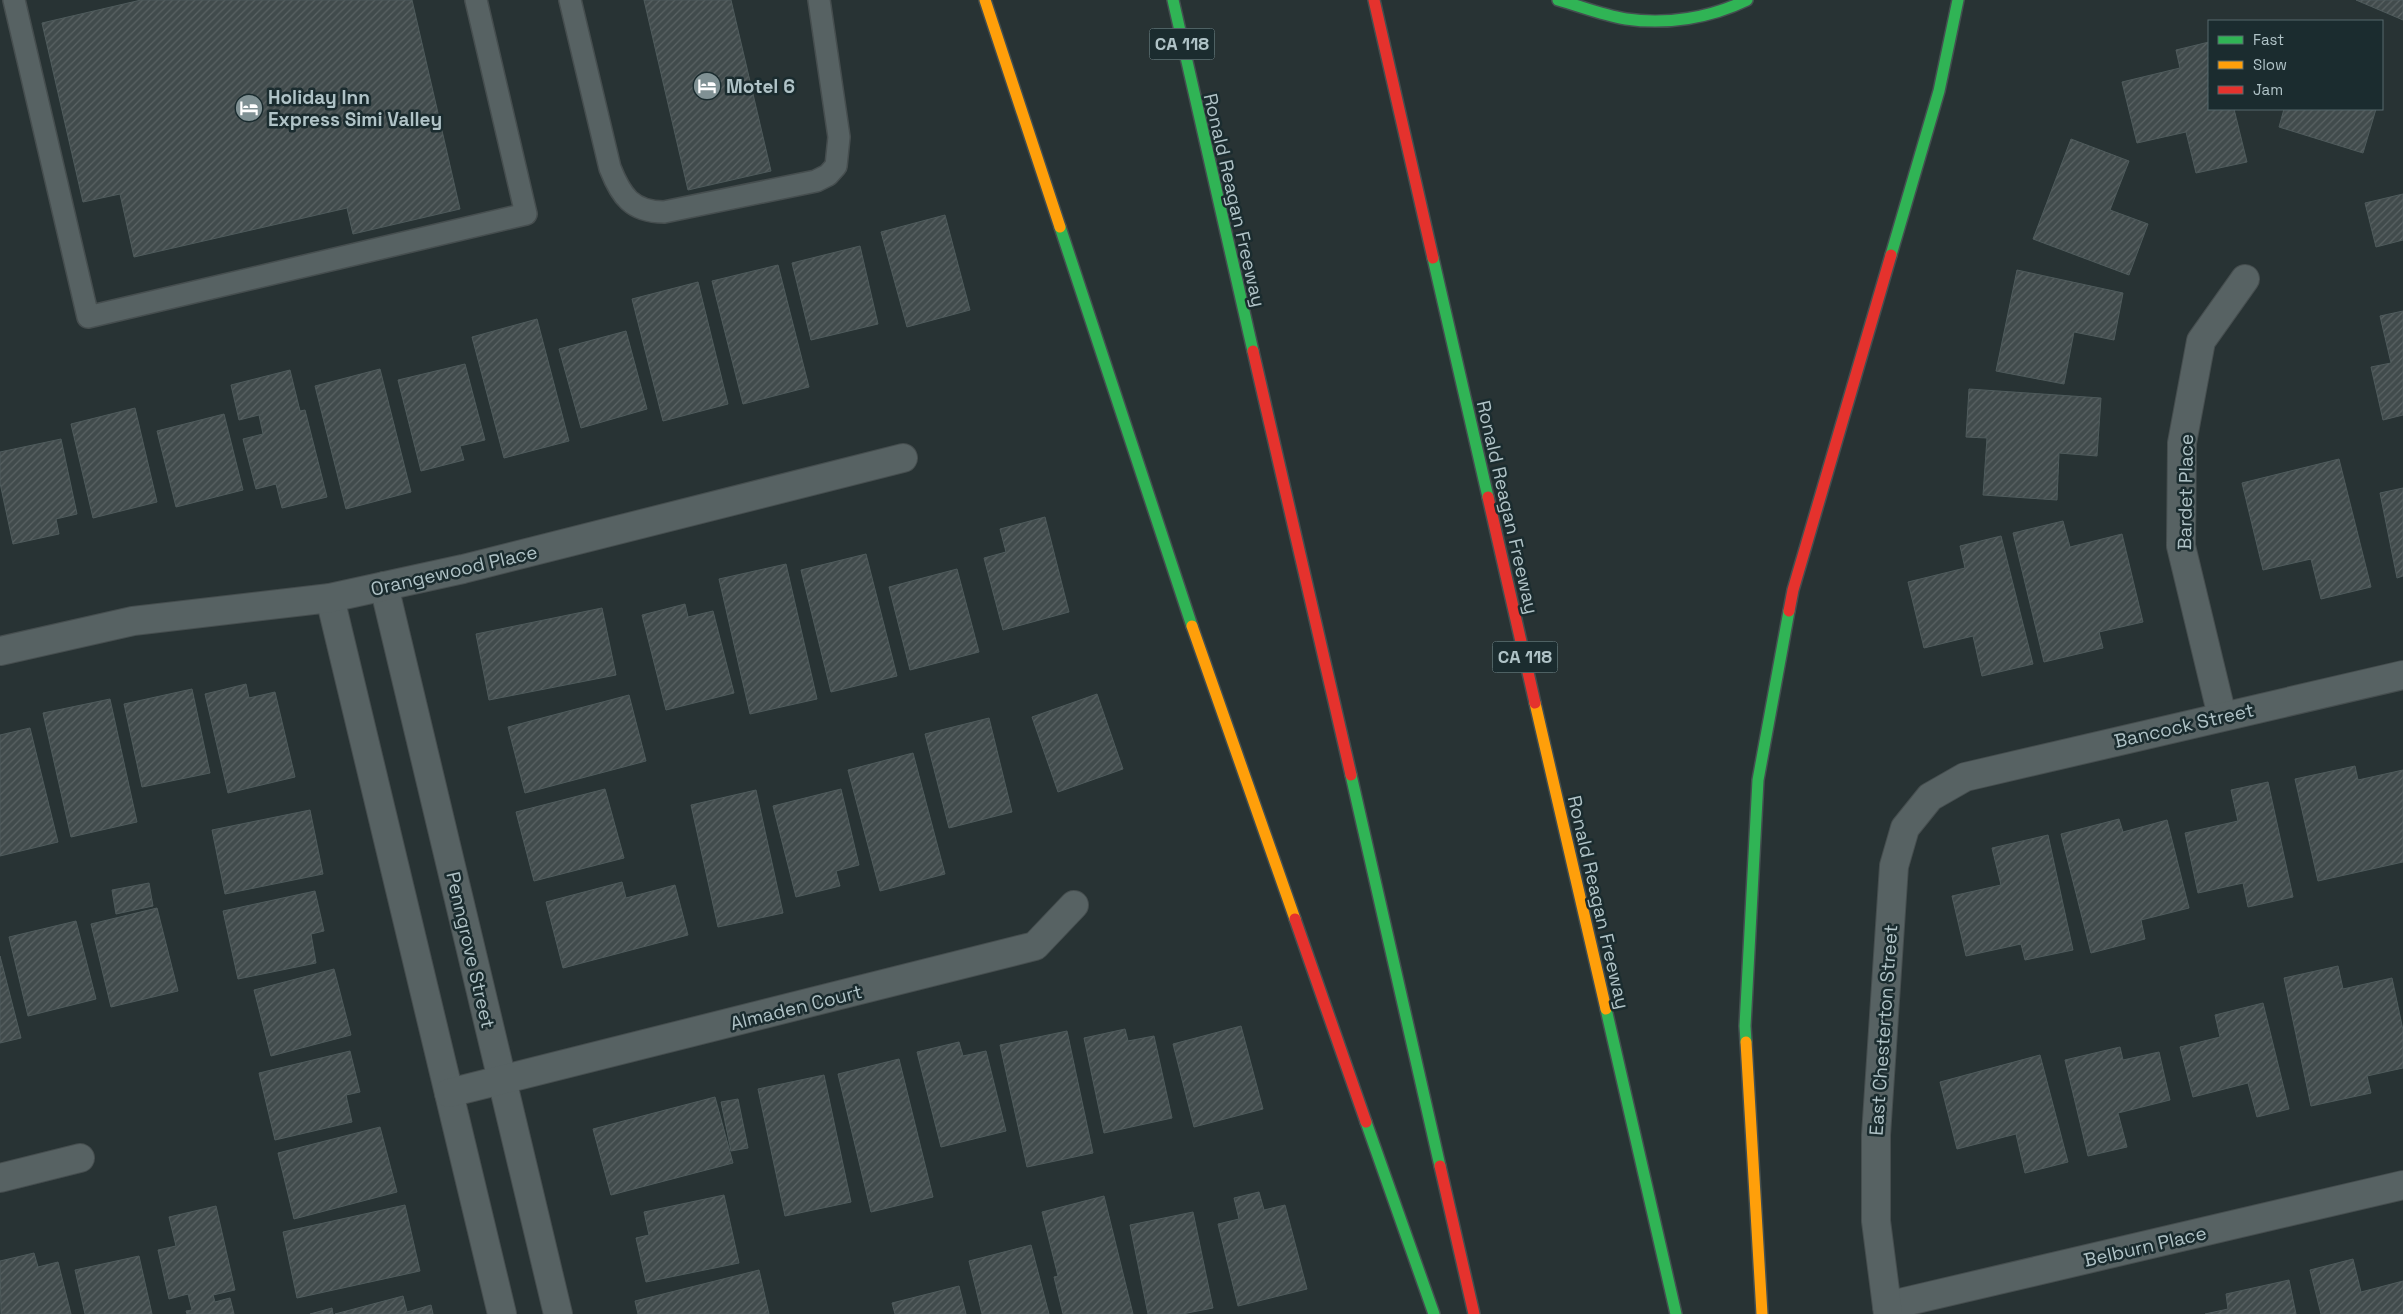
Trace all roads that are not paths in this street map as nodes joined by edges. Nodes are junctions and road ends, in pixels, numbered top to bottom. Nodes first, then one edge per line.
1 (14, 0) edge
2 (476, 0) edge
3 (570, 0) edge
4 (819, 0) edge
5 (985, 0) edge
6 (1160, 0) edge
7 (1173, 0) edge
8 (1374, 0) edge
9 (1558, 0) edge
10 (1747, 0) edge
11 (1958, 0) edge
12 (1192, 88) junction
13 (2245, 279) dead end
14 (903, 458) dead end
15 (384, 586) junction
16 (330, 598) junction
17 (0, 651) edge
18 (2403, 675) edge
19 (2222, 716) junction
20 (1965, 777) joint
21 (1074, 905) dead end
22 (502, 1081) junction
23 (448, 1093) junction
24 (80, 1158) dead end
25 (0, 1178) edge
26 (2403, 1185) edge
27 (1888, 1310) edge
28 (502, 1314) edge
29 (558, 1314) edge
30 (1434, 1314) edge
31 (1474, 1314) edge
32 (1676, 1314) edge
33 (1762, 1314) edge

1 - 2 lane
3 - 4 lane
5 - 30 highway
6 - 12 highway
7 - 12 highway, Ronald Reagan Freeway / CA 118
8 - 32 highway, Ronald Reagan Freeway / CA 118
9 - 10 highway
11 - 33 highway
12 - 31 highway, Ronald Reagan Freeway / CA 118
13 - 19 street, Bardet Place
14 - 15 street, Orangewood Place
15 - 16 street, Orangewood Place
15 - 22 street, Penngrove Street
16 - 17 street, Orangewood Place
16 - 23 street
18 - 19 street, Bancock Street
19 - 20 street, Bancock Street
20 - 27 street, East Chesterton Street
21 - 22 street, Almaden Court
22 - 23 street, Almaden Court
22 - 29 street, Penngrove Street
23 - 28 street
24 - 25 street
26 - 27 street, Belburn Place

